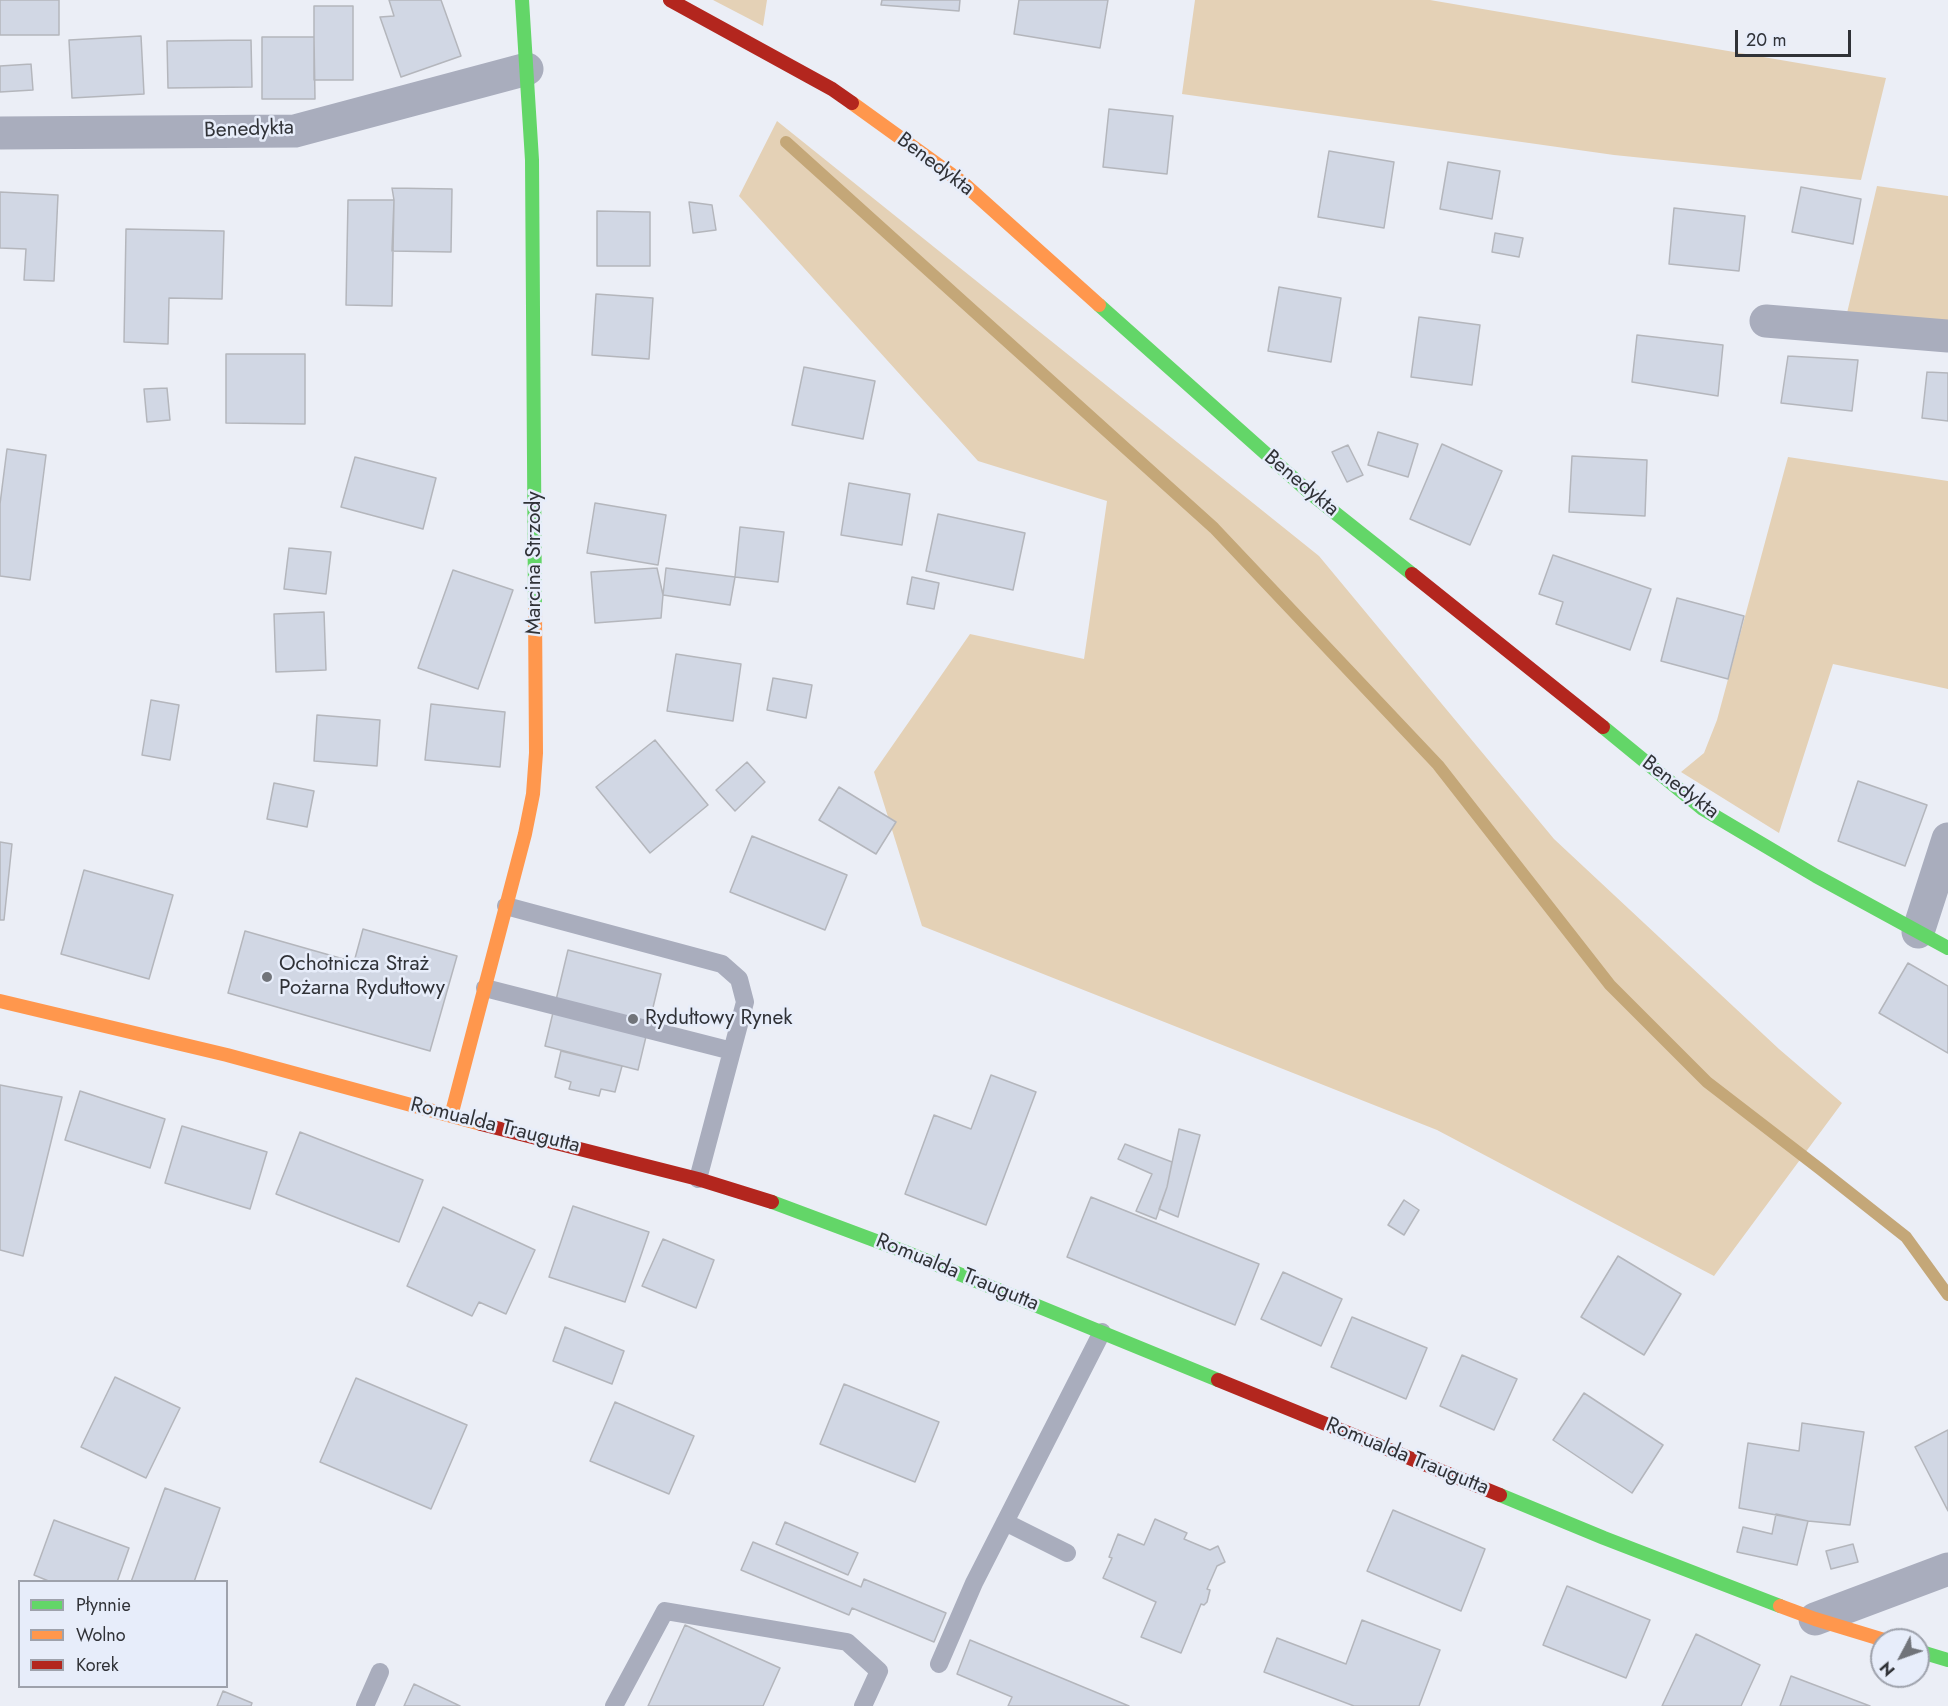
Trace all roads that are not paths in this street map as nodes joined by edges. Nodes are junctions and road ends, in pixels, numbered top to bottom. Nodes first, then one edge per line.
1 (522, 0) edge
2 (670, 0) edge
3 (527, 69) junction
4 (0, 133) edge
5 (1766, 321) dead end
6 (1948, 336) edge
7 (1948, 838) edge
8 (506, 906) junction
9 (1918, 932) junction
10 (1948, 948) edge
11 (485, 988) junction
12 (0, 1001) edge
13 (732, 1051) junction
14 (452, 1116) junction
15 (698, 1179) junction
16 (1102, 1332) junction
17 (1005, 1522) junction
18 (1067, 1553) dead end
19 (1948, 1569) edge
20 (1815, 1619) junction
21 (1870, 1636) edge
22 (1930, 1655) edge
23 (1948, 1660) edge
24 (939, 1664) dead end
25 (380, 1672) dead end
26 (365, 1706) edge
27 (614, 1706) edge
28 (863, 1706) edge

1 - 3 street, Marcina Strzody
2 - 9 street, Benedykta
3 - 4 street, Benedykta
3 - 8 street, Marcina Strzody
5 - 6 street
7 - 9 street
8 - 11 street, Marcina Strzody
8 - 13 lane
9 - 10 street, Benedykta
11 - 13 lane
11 - 14 street, Marcina Strzody
12 - 14 street, Romualda Traugutta
13 - 15 lane
14 - 15 street, Romualda Traugutta
15 - 16 street, Romualda Traugutta
16 - 17 lane
16 - 20 street, Romualda Traugutta
17 - 18 lane
17 - 24 lane
19 - 20 street
20 - 21 street, Romualda Traugutta
22 - 23 street
25 - 26 lane
27 - 28 lane

